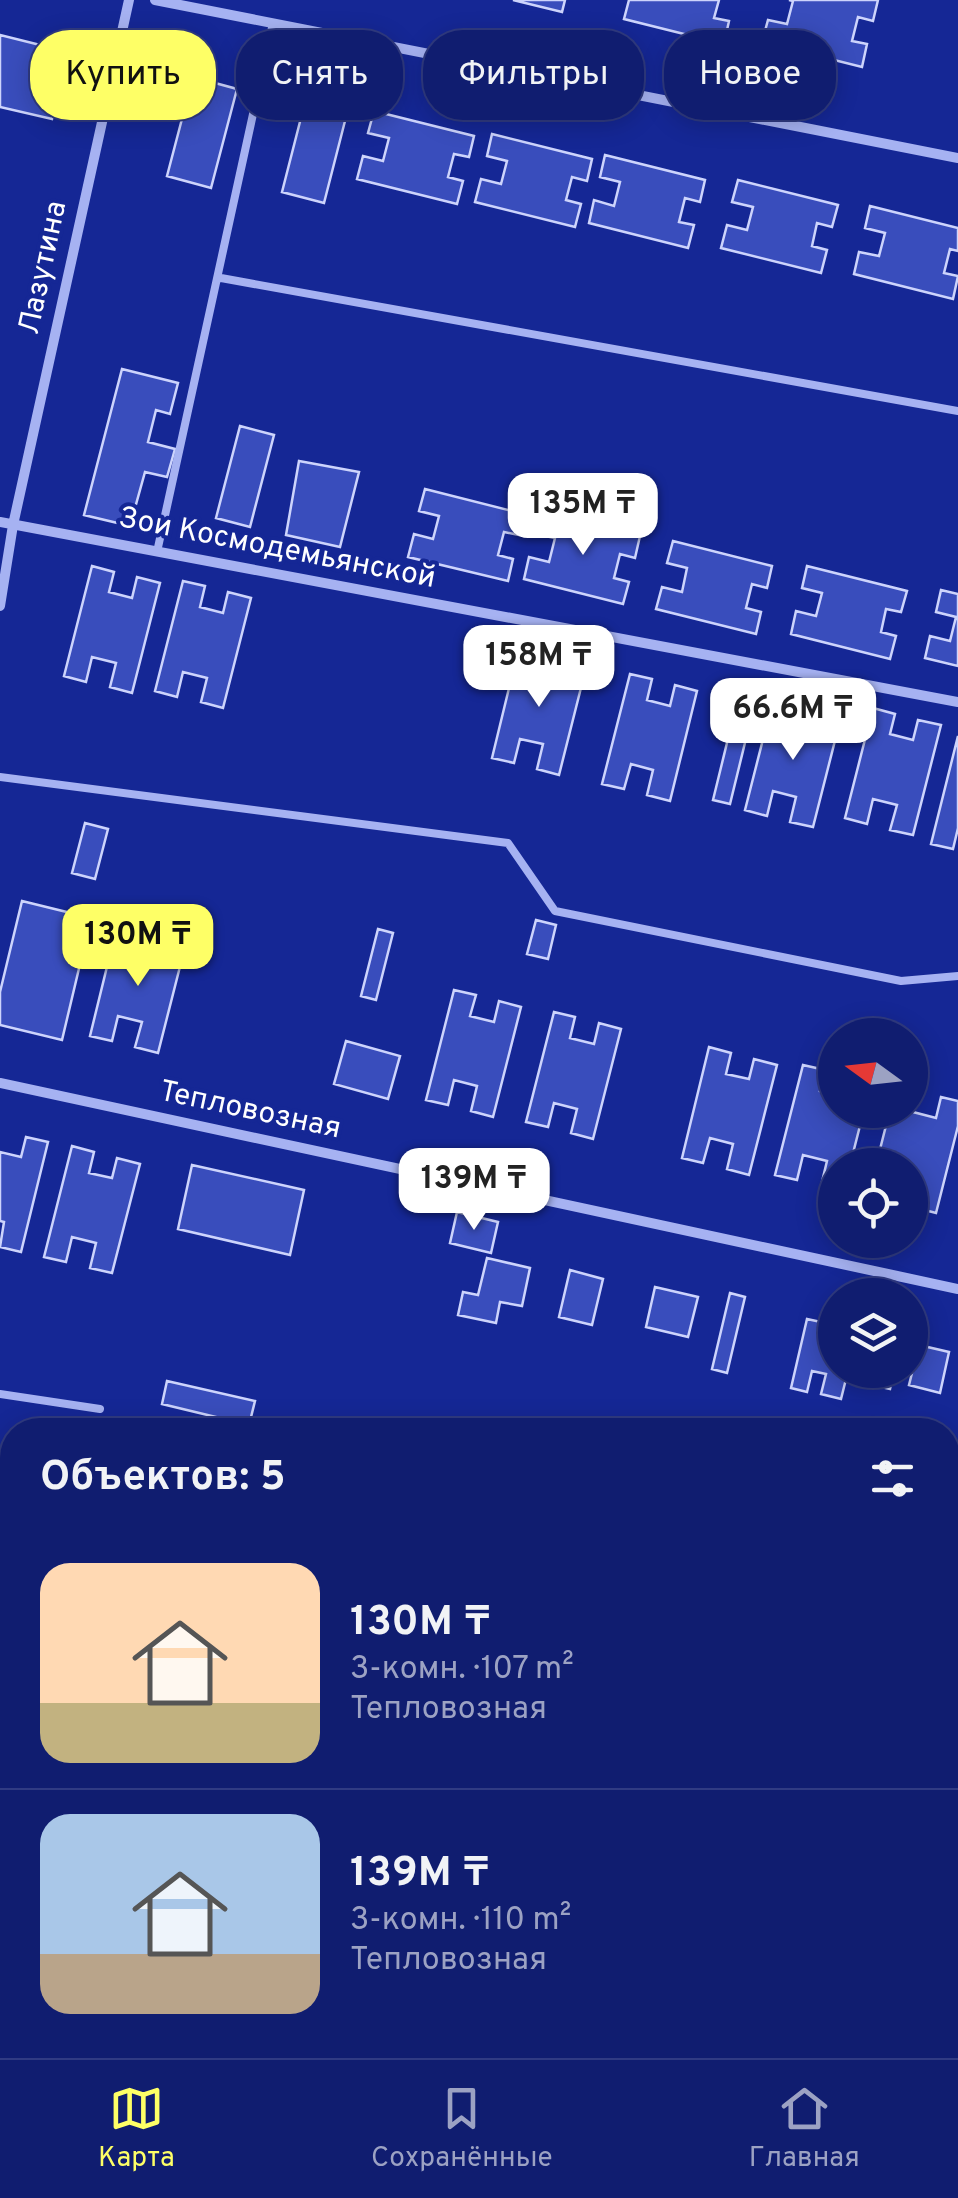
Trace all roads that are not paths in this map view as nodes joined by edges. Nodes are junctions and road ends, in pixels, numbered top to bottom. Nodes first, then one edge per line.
1 (129, 0) edge
2 (155, 0) edge
3 (273, 23) junction
4 (958, 158) edge
5 (220, 278) junction
6 (958, 411) edge
7 (0, 522) edge
8 (13, 525) junction
9 (157, 552) junction
10 (0, 606) edge
11 (958, 702) edge
12 (0, 777) edge
13 (958, 976) edge
14 (0, 1083) edge
15 (958, 1289) edge
16 (0, 1394) edge
17 (100, 1409) dead end

1 - 8 street, Лазутина
2 - 3 street
3 - 4 street
3 - 5 lane
5 - 6 lane
5 - 9 lane
7 - 8 street, Зои Космодемьянской
8 - 9 street, Зои Космодемьянской
8 - 10 street, Лазутина
9 - 11 street, Зои Космодемьянской
12 - 13 lane
14 - 15 street, Тепловозная
16 - 17 lane

